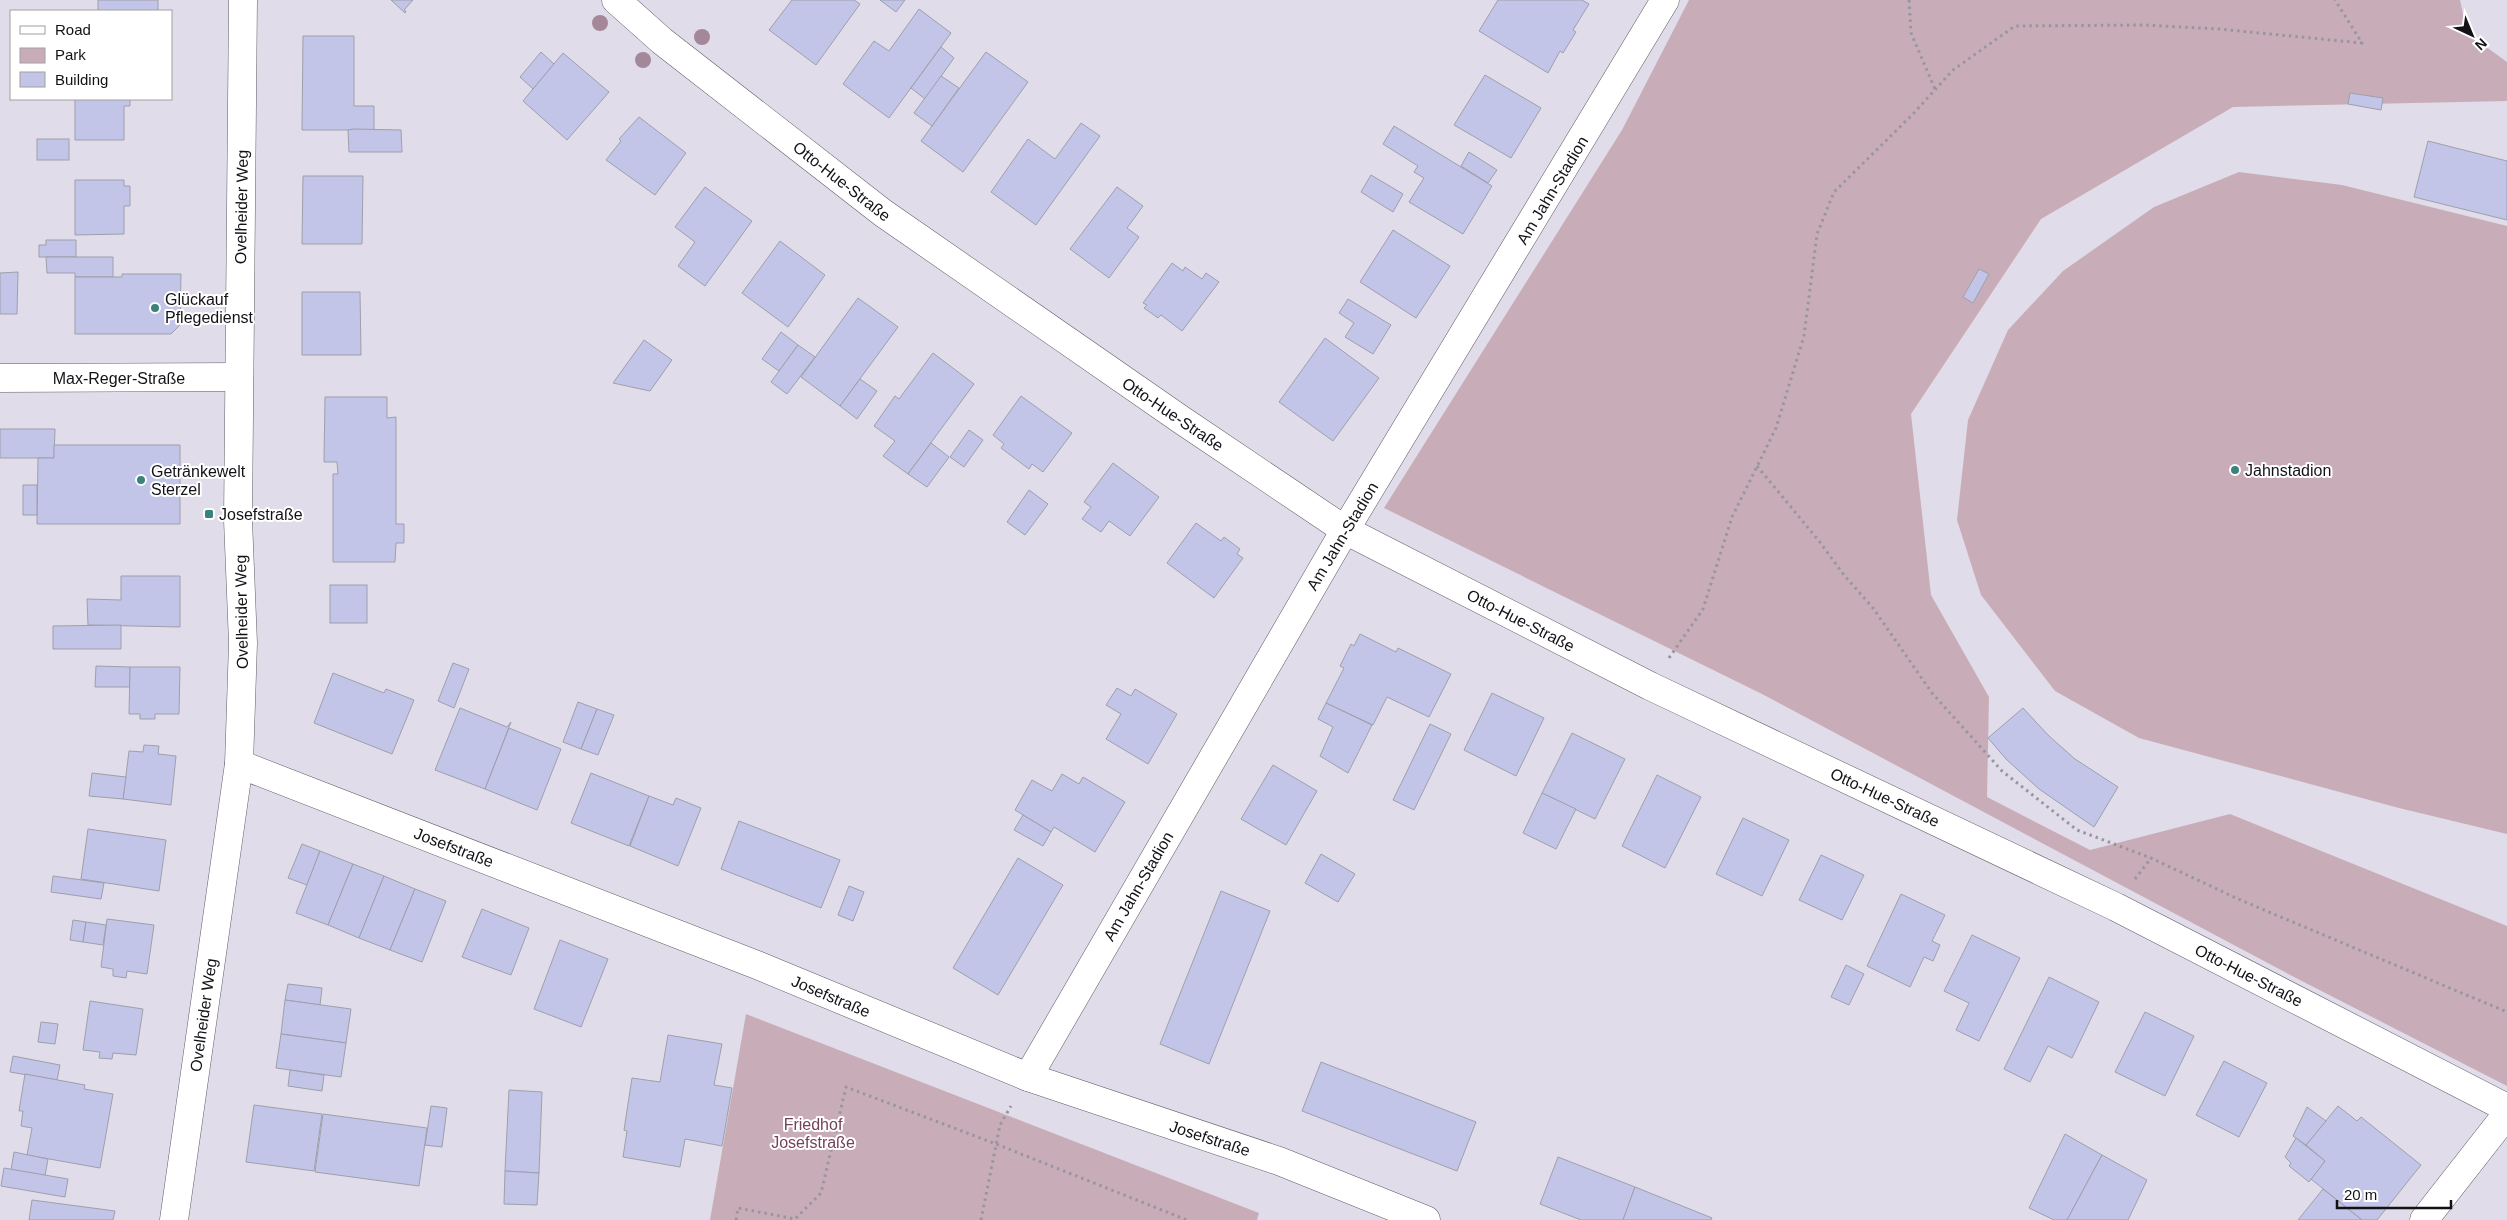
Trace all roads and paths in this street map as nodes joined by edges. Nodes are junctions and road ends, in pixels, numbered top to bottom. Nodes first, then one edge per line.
1 (243, 0) edge
2 (616, 0) edge
3 (1664, 0) edge
4 (1909, 0) edge
5 (2334, 0) edge
6 (1935, 89) junction
7 (0, 378) edge
8 (238, 378) junction
9 (1757, 466) junction
10 (1345, 530) junction
11 (1650, 686) junction
12 (239, 764) junction
13 (2507, 1012) edge
14 (1028, 1077) junction
15 (2507, 1108) edge
16 (2507, 1114) edge
17 (996, 1144) junction
18 (174, 1220) edge
19 (736, 1220) edge
20 (981, 1220) edge
21 (1187, 1220) edge
22 (1426, 1220) edge
23 (2424, 1220) edge

1 - 8 street, Ovelheider Weg
2 - 10 street, Otto-Hue-Straße
3 - 10 street, Am Jahn-Stadion
4 - 6 path
5 - 6 path
6 - 9 path
7 - 8 street, Max-Reger-Straße
8 - 12 street, Ovelheider Weg
9 - 11 path
9 - 13 path
10 - 11 street, Otto-Hue-Straße
10 - 14 street, Am Jahn-Stadion
11 - 15 street, Otto-Hue-Straße
12 - 14 street, Josefstraße
12 - 18 street, Ovelheider Weg
14 - 17 path
14 - 22 street, Josefstraße
16 - 23 street
17 - 19 path
17 - 20 path
17 - 21 path

